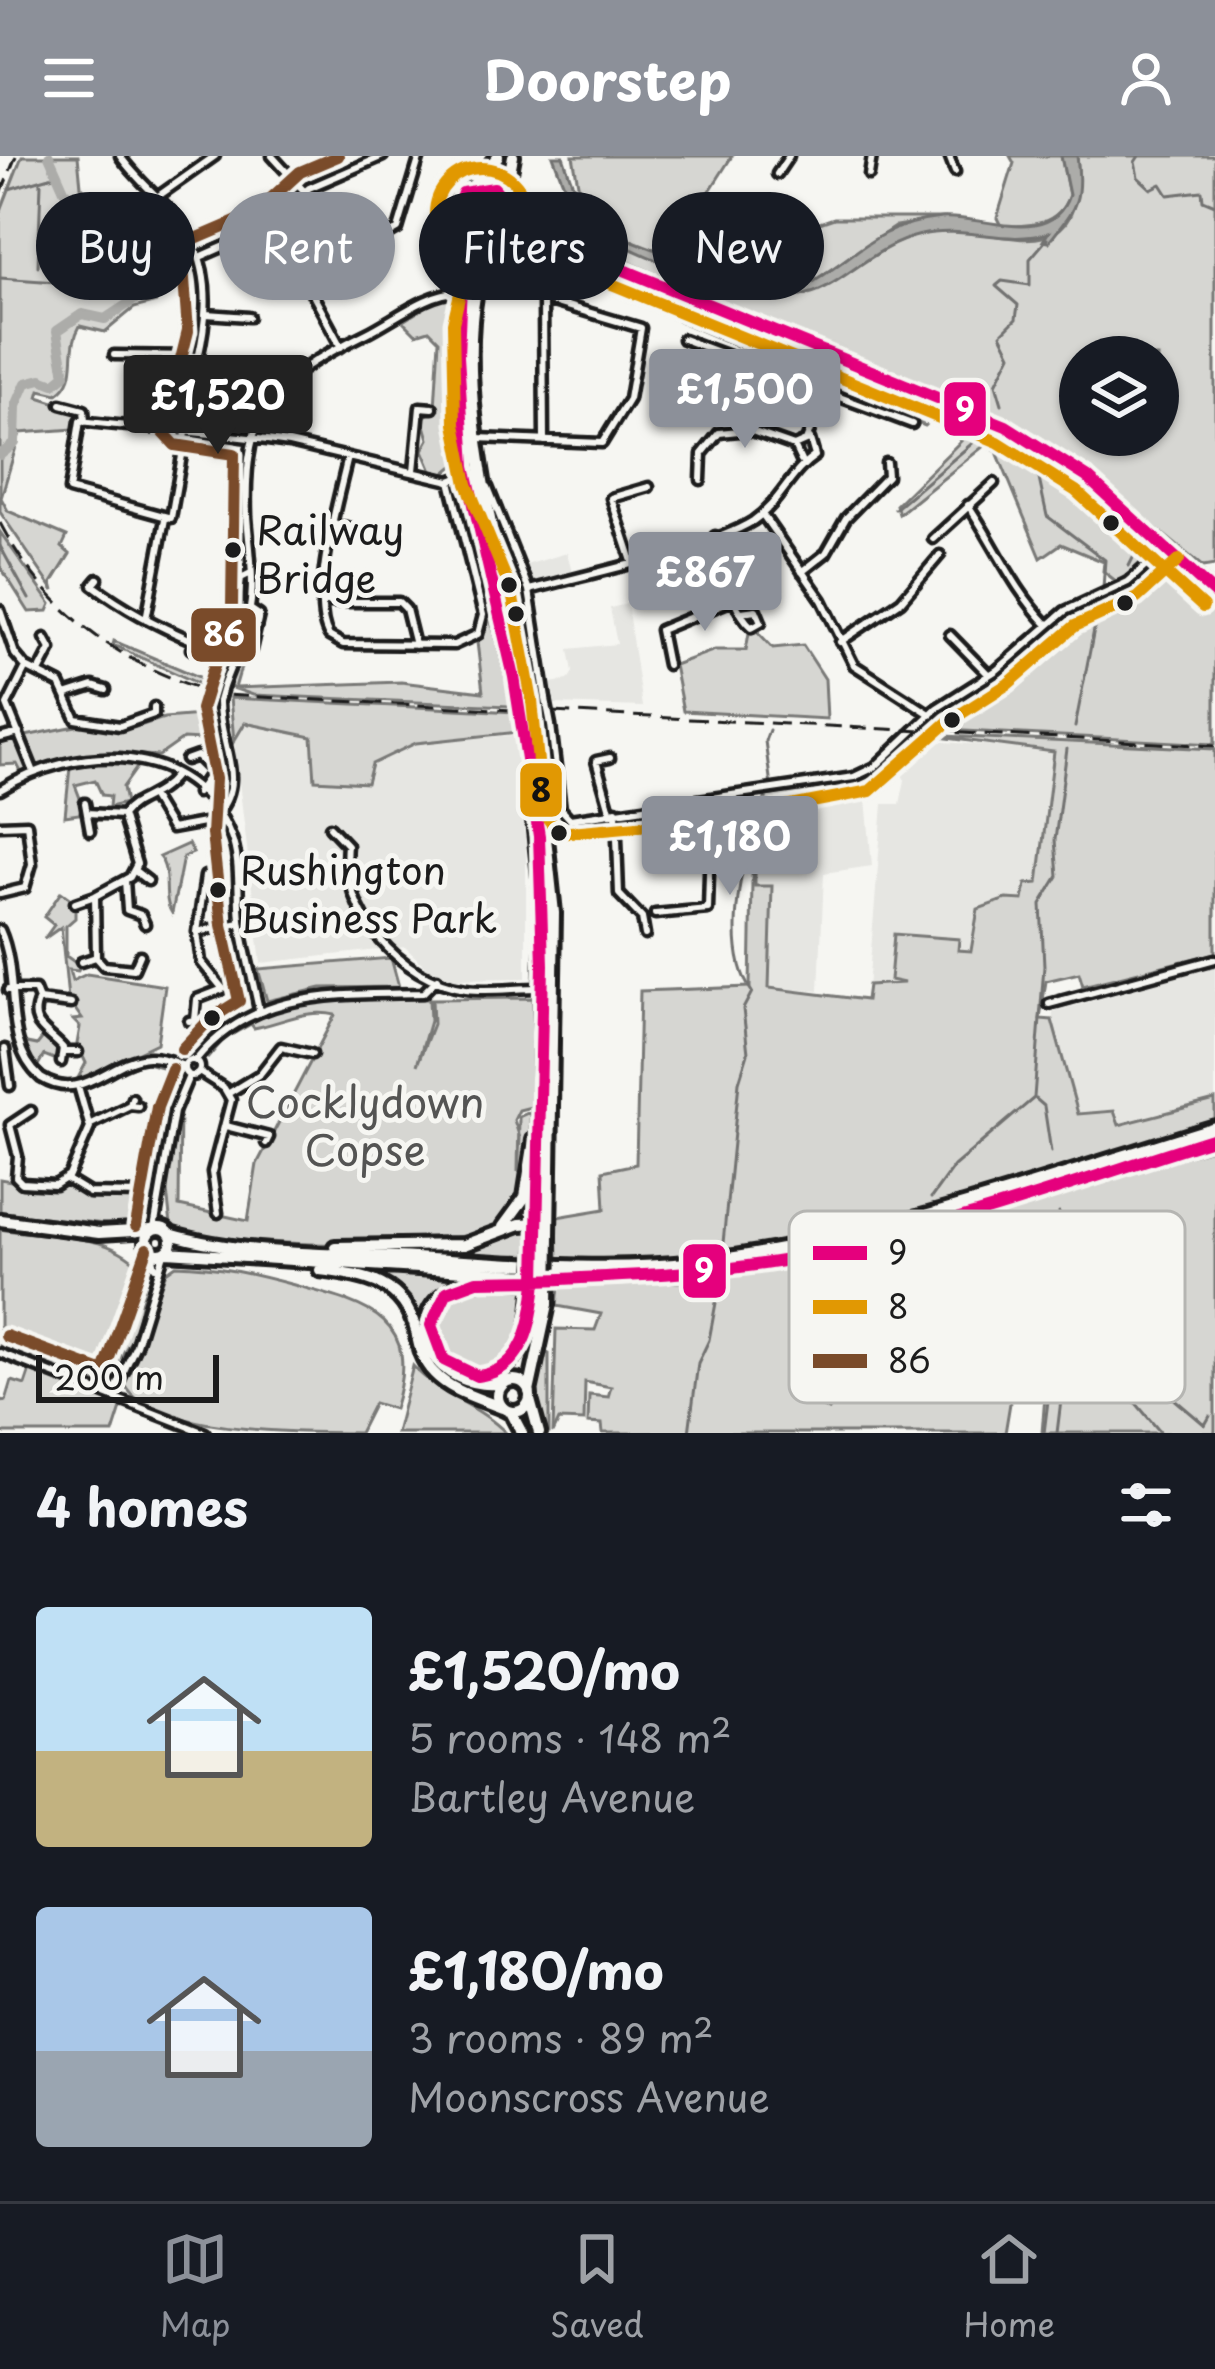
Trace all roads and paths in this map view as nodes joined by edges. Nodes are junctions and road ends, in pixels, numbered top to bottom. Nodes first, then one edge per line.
1 (120, 156) edge
2 (215, 156) edge
3 (272, 156) edge
4 (383, 156) edge
5 (420, 156) edge
6 (498, 156) edge
7 (513, 156) edge
8 (789, 156) edge
9 (872, 156) edge
10 (949, 156) edge
11 (955, 172) dead end
12 (777, 174) dead end
13 (868, 175) dead end
14 (471, 187) junction
15 (304, 191) junction
16 (152, 192) edge
17 (164, 192) edge
18 (465, 192) edge
19 (493, 192) edge
20 (508, 192) edge
21 (195, 247) edge
22 (200, 257) junction
23 (628, 271) edge
24 (427, 300) edge
25 (463, 300) edge
26 (477, 300) edge
27 (206, 314) junction
28 (249, 317) dead end
29 (683, 339) dead end
30 (341, 347) junction
31 (114, 355) dead end
32 (200, 356) junction
33 (825, 391) junction
34 (61, 404) dead end
35 (433, 408) dead end
36 (82, 421) junction
37 (912, 424) dead end
38 (186, 433) junction
39 (477, 438) junction
40 (807, 438) junction
41 (253, 439) junction
42 (544, 441) junction
43 (794, 446) junction
44 (348, 457) junction
45 (801, 460) junction
46 (886, 463) dead end
47 (414, 471) junction
48 (466, 475) junction
49 (484, 478) junction
50 (871, 478) dead end
51 (701, 480) dead end
52 (450, 481) junction
53 (994, 483) dead end
54 (878, 485) junction
55 (649, 487) dead end
56 (968, 505) junction
57 (762, 514) junction
58 (169, 519) junction
59 (333, 524) junction
60 (715, 536) junction
61 (392, 537) dead end
62 (933, 539) dead end
63 (1167, 547) junction
64 (669, 550) junction
65 (940, 555) dead end
66 (632, 561) junction
67 (802, 572) junction
68 (251, 573) junction
69 (698, 579) dead end
70 (93, 585) dead end
71 (529, 590) junction
72 (1215, 594) edge
73 (735, 598) junction
74 (325, 602) junction
75 (250, 609) junction
76 (0, 610) edge
77 (237, 610) dead end
78 (741, 612) dead end
79 (146, 620) junction
80 (1047, 624) junction
81 (950, 635) dead end
82 (45, 638) dead end
83 (194, 640) dead end
84 (840, 642) junction
85 (4, 645) edge
86 (415, 645) junction
87 (250, 650) dead end
88 (667, 664) dead end
89 (26, 667) junction
90 (39, 672) junction
91 (990, 676) junction
92 (106, 690) dead end
93 (65, 695) junction
94 (524, 699) junction
95 (154, 707) dead end
96 (930, 714) junction
97 (19, 733) junction
98 (0, 739) edge
99 (610, 758) dead end
100 (186, 760) dead end
101 (34, 772) junction
102 (176, 775) junction
103 (0, 790) edge
104 (197, 793) junction
105 (153, 799) junction
106 (711, 802) junction
107 (85, 803) dead end
108 (613, 810) junction
109 (87, 813) junction
110 (217, 814) junction
111 (122, 815) junction
112 (209, 822) dead end
113 (542, 824) junction
114 (0, 825) edge
115 (330, 827) dead end
116 (90, 831) dead end
117 (135, 871) junction
118 (214, 876) dead end
119 (125, 880) junction
120 (148, 881) dead end
121 (0, 894) edge
122 (95, 896) junction
123 (75, 903) dead end
124 (655, 914) dead end
125 (143, 916) dead end
126 (241, 922) junction
127 (0, 930) edge
128 (197, 932) junction
129 (645, 935) dead end
130 (140, 956) dead end
131 (96, 958) junction
132 (1215, 959) edge
133 (80, 962) dead end
134 (437, 979) junction
135 (544, 988) junction
136 (8, 989) junction
137 (65, 991) dead end
138 (39, 1000) junction
139 (1049, 1004) dead end
140 (259, 1010) junction
141 (189, 1021) dead end
142 (11, 1040) junction
143 (3, 1047) edge
144 (65, 1052) junction
145 (78, 1052) dead end
146 (312, 1054) dead end
147 (23, 1060) junction
148 (196, 1061) junction
149 (61, 1062) dead end
150 (10, 1066) junction
151 (184, 1066) junction
152 (199, 1072) junction
153 (188, 1076) junction
154 (10, 1086) dead end
155 (78, 1086) junction
156 (229, 1093) junction
157 (133, 1103) dead end
158 (540, 1110) junction
159 (31, 1112) dead end
160 (0, 1122) edge
161 (90, 1124) junction
162 (10, 1125) junction
163 (225, 1126) junction
164 (1215, 1127) edge
165 (1215, 1138) edge
166 (266, 1143) dead end
167 (66, 1179) junction
168 (142, 1194) dead end
169 (939, 1211) edge
170 (979, 1211) edge
171 (218, 1213) dead end
172 (0, 1220) edge
173 (161, 1231) junction
174 (543, 1231) junction
175 (99, 1234) junction
176 (480, 1243) junction
177 (789, 1247) edge
178 (158, 1252) junction
179 (263, 1253) junction
180 (789, 1259) edge
181 (602, 1276) junction
182 (539, 1304) junction
183 (434, 1310) junction
184 (0, 1353) edge
185 (506, 1382) junction
186 (113, 1395) junction
187 (530, 1396) junction
188 (507, 1410) junction
189 (205, 1433) edge
190 (522, 1433) edge
191 (539, 1433) edge

1 - 16 street
2 - 17 street
3 - 15 street
4 - 15 street
5 - 30 street
6 - 14 main road
7 - 20 main road
8 - 12 street
9 - 13 street
10 - 11 street
14 - 18 main road
14 - 19 main road
15 - 22 street
21 - 22 street
22 - 27 street
23 - 63 main road
24 - 30 street
25 - 48 main road
26 - 39 main road
27 - 28 street
27 - 32 street
29 - 33 street
30 - 41 street
31 - 32 street
32 - 38 street
33 - 37 street
33 - 40 street
34 - 36 street
35 - 47 street
36 - 38 street
36 - 58 street
38 - 41 street
38 - 58 street
39 - 42 street
39 - 49 main road
40 - 43 street
40 - 45 street
41 - 44 street
41 - 68 street
42 - 42 street
43 - 45 street
43 - 51 street
44 - 47 street
44 - 59 street
45 - 57 street
46 - 54 street
47 - 52 street
48 - 52 street
48 - 94 main road
49 - 71 street
49 - 94 main road
50 - 54 street
52 - 86 street
53 - 56 street
54 - 67 street
55 - 66 street
56 - 62 street
56 - 80 street
57 - 60 street
57 - 67 street
58 - 79 street
59 - 61 street
59 - 74 street
60 - 64 street
60 - 73 street
63 - 72 main road
63 - 80 street
64 - 66 street
64 - 69 street
65 - 84 street
66 - 71 street
67 - 84 street
68 - 75 street
68 - 77 street
70 - 79 street
71 - 108 street, bridge
73 - 78 street
73 - 88 street
74 - 86 street
74 - 86 street
75 - 87 street
75 - 110 street, bridge
76 - 85 street
79 - 83 street
80 - 91 street
81 - 91 street
82 - 90 street
84 - 96 street
85 - 89 street
89 - 90 street
89 - 97 street
90 - 93 street
91 - 96 street
92 - 93 street
93 - 95 street
94 - 113 main road, bridge
96 - 106 street
97 - 98 street
97 - 101 street
99 - 108 street
100 - 104 street
101 - 102 street
101 - 103 street
102 - 104 street
102 - 105 street
104 - 110 street
105 - 111 street
105 - 112 street
106 - 108 street
106 - 124 street
107 - 109 street
108 - 129 street
109 - 111 street
109 - 116 street
110 - 126 street
111 - 117 street
113 - 135 main road
113 - 174 main road
114 - 121 street
115 - 134 street
117 - 119 street
117 - 120 street
118 - 128 street
119 - 122 street
119 - 125 street
122 - 123 street
122 - 131 street
126 - 128 street
126 - 140 street
127 - 136 street
128 - 141 street
130 - 131 street
131 - 133 street
132 - 139 street
134 - 135 street
134 - 140 street
135 - 158 main road
136 - 138 street
136 - 142 street
137 - 138 street
138 - 144 street
140 - 148 street
142 - 143 street
142 - 147 street
143 - 150 street
144 - 145 street
144 - 149 street
146 - 156 street
147 - 150 street
147 - 155 street
148 - 151 street
148 - 152 street
150 - 154 street
151 - 153 street
151 - 155 street
152 - 153 street
152 - 156 street
153 - 173 street
155 - 161 street
156 - 163 street
157 - 161 street
158 - 174 main road
158 - 176 main road
159 - 162 street
160 - 162 street
161 - 167 street
162 - 167 street
163 - 166 street
163 - 171 street
164 - 169 main road
165 - 170 main road
167 - 168 street
172 - 175 main road
173 - 175 main road
173 - 178 main road
173 - 178 main road
173 - 179 main road
174 - 176 main road
174 - 182 main road, bridge
175 - 178 main road
176 - 179 main road
177 - 179 main road
178 - 179 main road
178 - 186 street
179 - 181 main road
179 - 188 main road
180 - 181 main road
181 - 183 main road
182 - 183 main road
182 - 185 main road
182 - 187 main road
183 - 185 main road
184 - 186 street
185 - 187 main road
185 - 188 main road
186 - 189 street
187 - 188 main road
187 - 191 main road
188 - 190 main road

